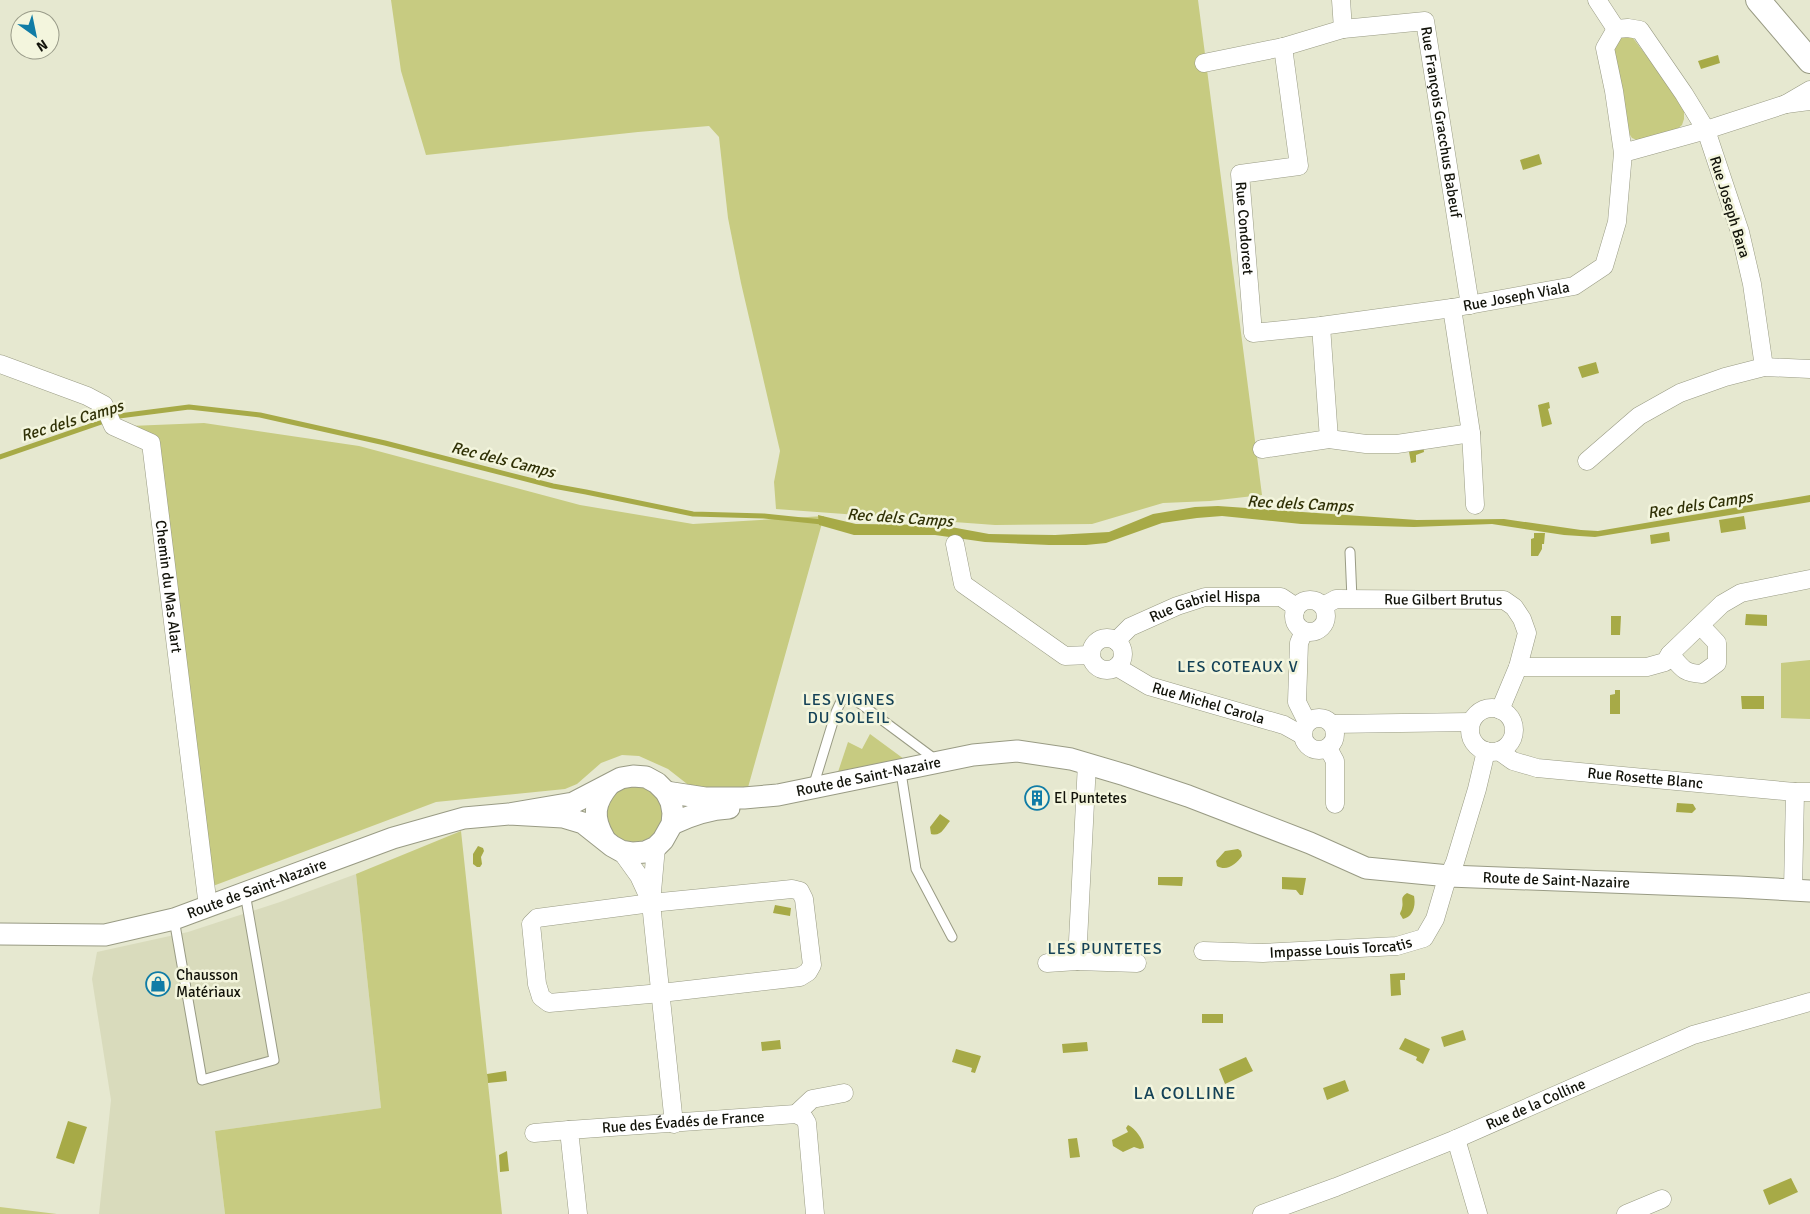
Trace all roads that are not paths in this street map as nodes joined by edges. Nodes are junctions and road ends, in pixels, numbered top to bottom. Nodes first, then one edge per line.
1 (1341, 0) edge
2 (1597, 0) edge
3 (1758, 0) edge
4 (1778, 0) edge
5 (1343, 29) junction
6 (1616, 29) junction
7 (1810, 38) edge
8 (1283, 47) junction
9 (1810, 61) edge
10 (1204, 63) dead end
11 (1810, 90) edge
12 (1810, 102) edge
13 (1786, 104) junction
14 (1706, 130) junction
15 (1623, 153) junction
16 (1470, 305) junction
17 (1452, 308) junction
18 (1397, 314) joint
19 (1321, 326) junction
20 (0, 364) edge
21 (1764, 368) junction
22 (1810, 369) edge
23 (1470, 433) junction
24 (1329, 439) junction
25 (1262, 449) dead end
26 (1587, 462) dead end
27 (1475, 505) dead end
28 (955, 544) dead end
29 (1350, 552) dead end
30 (1810, 578) edge
31 (1352, 599) junction
32 (1323, 606) junction
33 (1295, 611) junction
34 (1701, 626) junction
35 (1304, 631) junction
36 (1116, 641) junction
37 (1670, 654) junction
38 (1090, 655) junction
39 (1117, 667) junction
40 (1518, 667) junction
41 (1500, 710) junction
42 (1471, 722) junction
43 (1332, 724) junction
44 (1305, 728) junction
45 (1328, 748) junction
46 (1492, 751) junction
47 (1079, 761) junction
48 (938, 762) junction
49 (902, 779) junction
50 (610, 785) junction
51 (813, 787) junction
52 (666, 792) junction
53 (1803, 792) edge
54 (1335, 804) dead end
55 (509, 814) junction
56 (672, 824) junction
57 (604, 838) junction
58 (656, 847) junction
59 (621, 851) junction
60 (1452, 869) junction
61 (1802, 883) edge
62 (245, 893) junction
63 (651, 903) junction
64 (208, 907) junction
65 (174, 919) junction
66 (0, 934) edge
67 (952, 937) dead end
68 (1203, 951) dead end
69 (1076, 961) junction
70 (1046, 963) dead end
71 (1137, 963) dead end
72 (661, 993) junction
73 (1810, 1002) edge
74 (844, 1094) dead end
75 (796, 1114) junction
76 (674, 1124) junction
77 (569, 1130) junction
78 (534, 1134) dead end
79 (1456, 1139) junction
80 (1662, 1200) dead end
81 (1289, 1210) edge
82 (578, 1214) edge
83 (815, 1214) edge
84 (1262, 1214) edge
85 (1478, 1214) edge
86 (1626, 1214) edge

1 - 5 street
2 - 6 street
3 - 9 main road
4 - 7 main road
5 - 8 street
5 - 16 street, Rue François Gracchus Babeuf
6 - 14 street
6 - 15 street, Rue Joseph Viala
8 - 10 street
8 - 19 street, Rue Condorcet
11 - 13 street
12 - 13 street
13 - 14 street
14 - 15 street
14 - 21 street, Rue Joseph Bara
15 - 16 street, Rue Joseph Viala
16 - 17 street, Rue Joseph Viala
17 - 18 street, Rue Joseph Viala
17 - 23 street
18 - 19 street, Rue Condorcet
19 - 24 street
20 - 64 street, Chemin du Mas Alart
21 - 22 street
21 - 26 street
23 - 24 street
23 - 27 street
24 - 25 street
28 - 38 street
29 - 31 lane
30 - 34 street
31 - 32 street, Rue Gilbert Brutus
31 - 40 street, Rue Gilbert Brutus
32 - 33 street
32 - 35 street
33 - 35 street
33 - 36 street, Rue Gabriel Hispa
34 - 37 street
34 - 37 street
35 - 44 street
36 - 38 street
36 - 39 street
37 - 40 street
38 - 39 street
39 - 44 street, Rue Michel Carola
40 - 41 street, Rue Gilbert Brutus
41 - 42 street
41 - 46 street
42 - 43 street
42 - 46 street
43 - 44 street
43 - 45 street
44 - 45 street
45 - 54 street
46 - 53 street, Rue Rosette Blanc
46 - 60 street
47 - 48 street, Route de Saint-Nazaire
47 - 49 street, Route de Saint-Nazaire
47 - 60 street, Route de Saint-Nazaire
47 - 69 street
48 - 51 street, Route de Saint-Nazaire
48 - 51 lane
49 - 56 street, Route de Saint-Nazaire
49 - 67 lane
50 - 52 street
50 - 55 street
50 - 57 street
51 - 52 street, Route de Saint-Nazaire
52 - 56 street
53 - 61 street
55 - 57 street
55 - 62 street, Route de Saint-Nazaire
56 - 58 street
57 - 59 street
58 - 59 street
58 - 63 street
59 - 63 street
60 - 61 street, Route de Saint-Nazaire
60 - 68 street, Impasse Louis Torcatis
62 - 64 street, Route de Saint-Nazaire
62 - 65 lane
63 - 72 street
63 - 72 street
63 - 72 street
64 - 65 street, Route de Saint-Nazaire
65 - 66 street, Route de Saint-Nazaire
69 - 70 street
69 - 71 street
72 - 76 street
73 - 79 street, Rue de la Colline
74 - 75 street
75 - 76 street, Rue des Évadés de France
75 - 83 street
76 - 77 street, Rue des Évadés de France
77 - 78 street, Rue des Évadés de France
77 - 82 street
79 - 81 street, Rue de la Colline
79 - 85 street
80 - 86 street
81 - 84 street, Rue de la Colline

